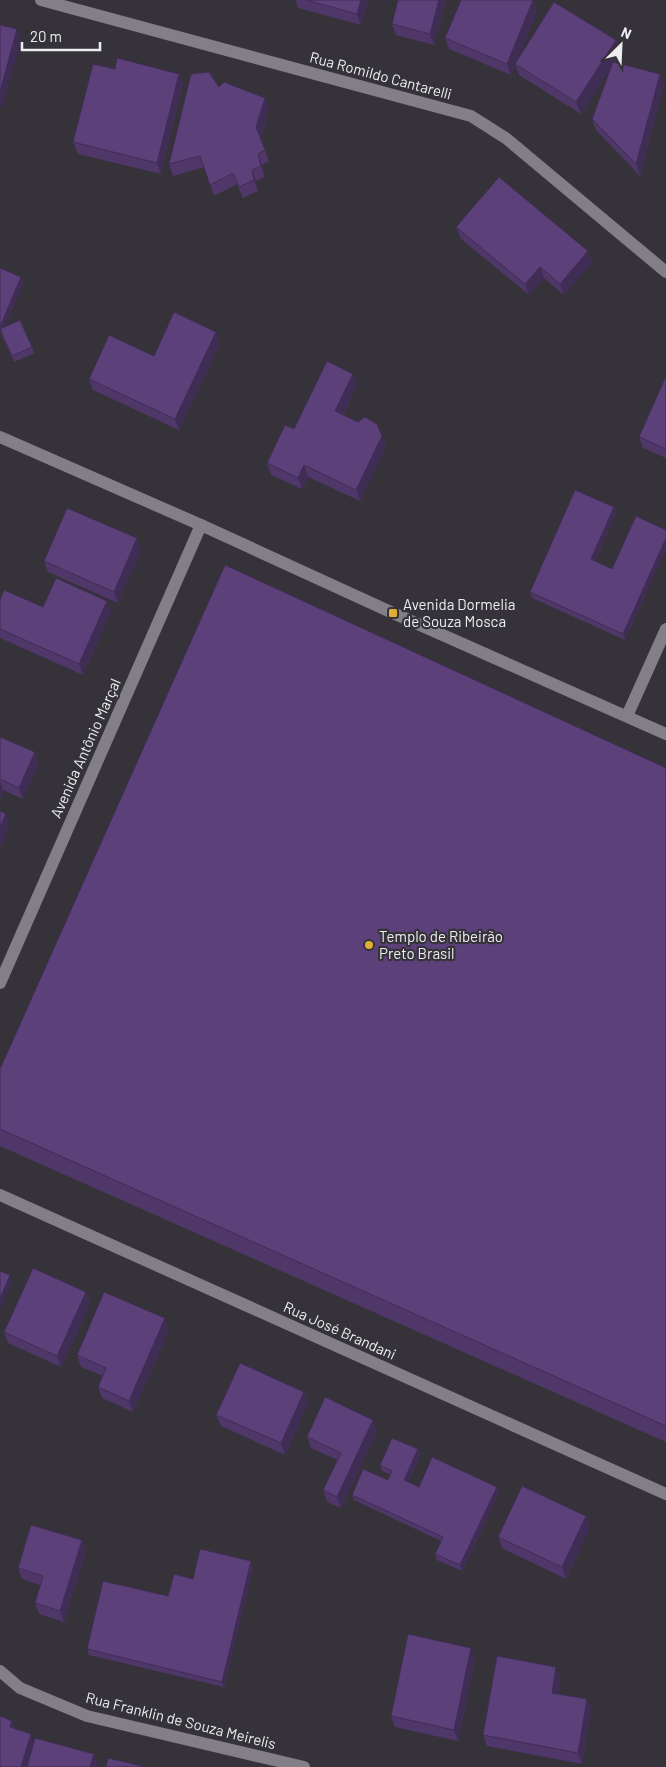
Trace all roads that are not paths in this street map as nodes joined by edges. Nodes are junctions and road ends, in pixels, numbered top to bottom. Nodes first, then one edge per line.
1 (41, 0) edge
2 (60, 2) edge
3 (666, 272) edge
4 (0, 437) edge
5 (201, 525) junction
6 (666, 629) edge
7 (627, 716) junction
8 (666, 734) edge
9 (0, 983) edge
10 (0, 1195) edge
11 (666, 1494) edge
12 (0, 1671) edge
13 (304, 1767) edge

1 - 2 street, Rua Romildo Cantarelli
2 - 3 street, Rua Romildo Cantarelli
4 - 5 street
5 - 7 street
5 - 9 street, Avenida Antônio Marçal
6 - 7 street
7 - 8 street
10 - 11 street, Rua José Brandani
12 - 13 street, Rua Franklin de Souza Meirelis

